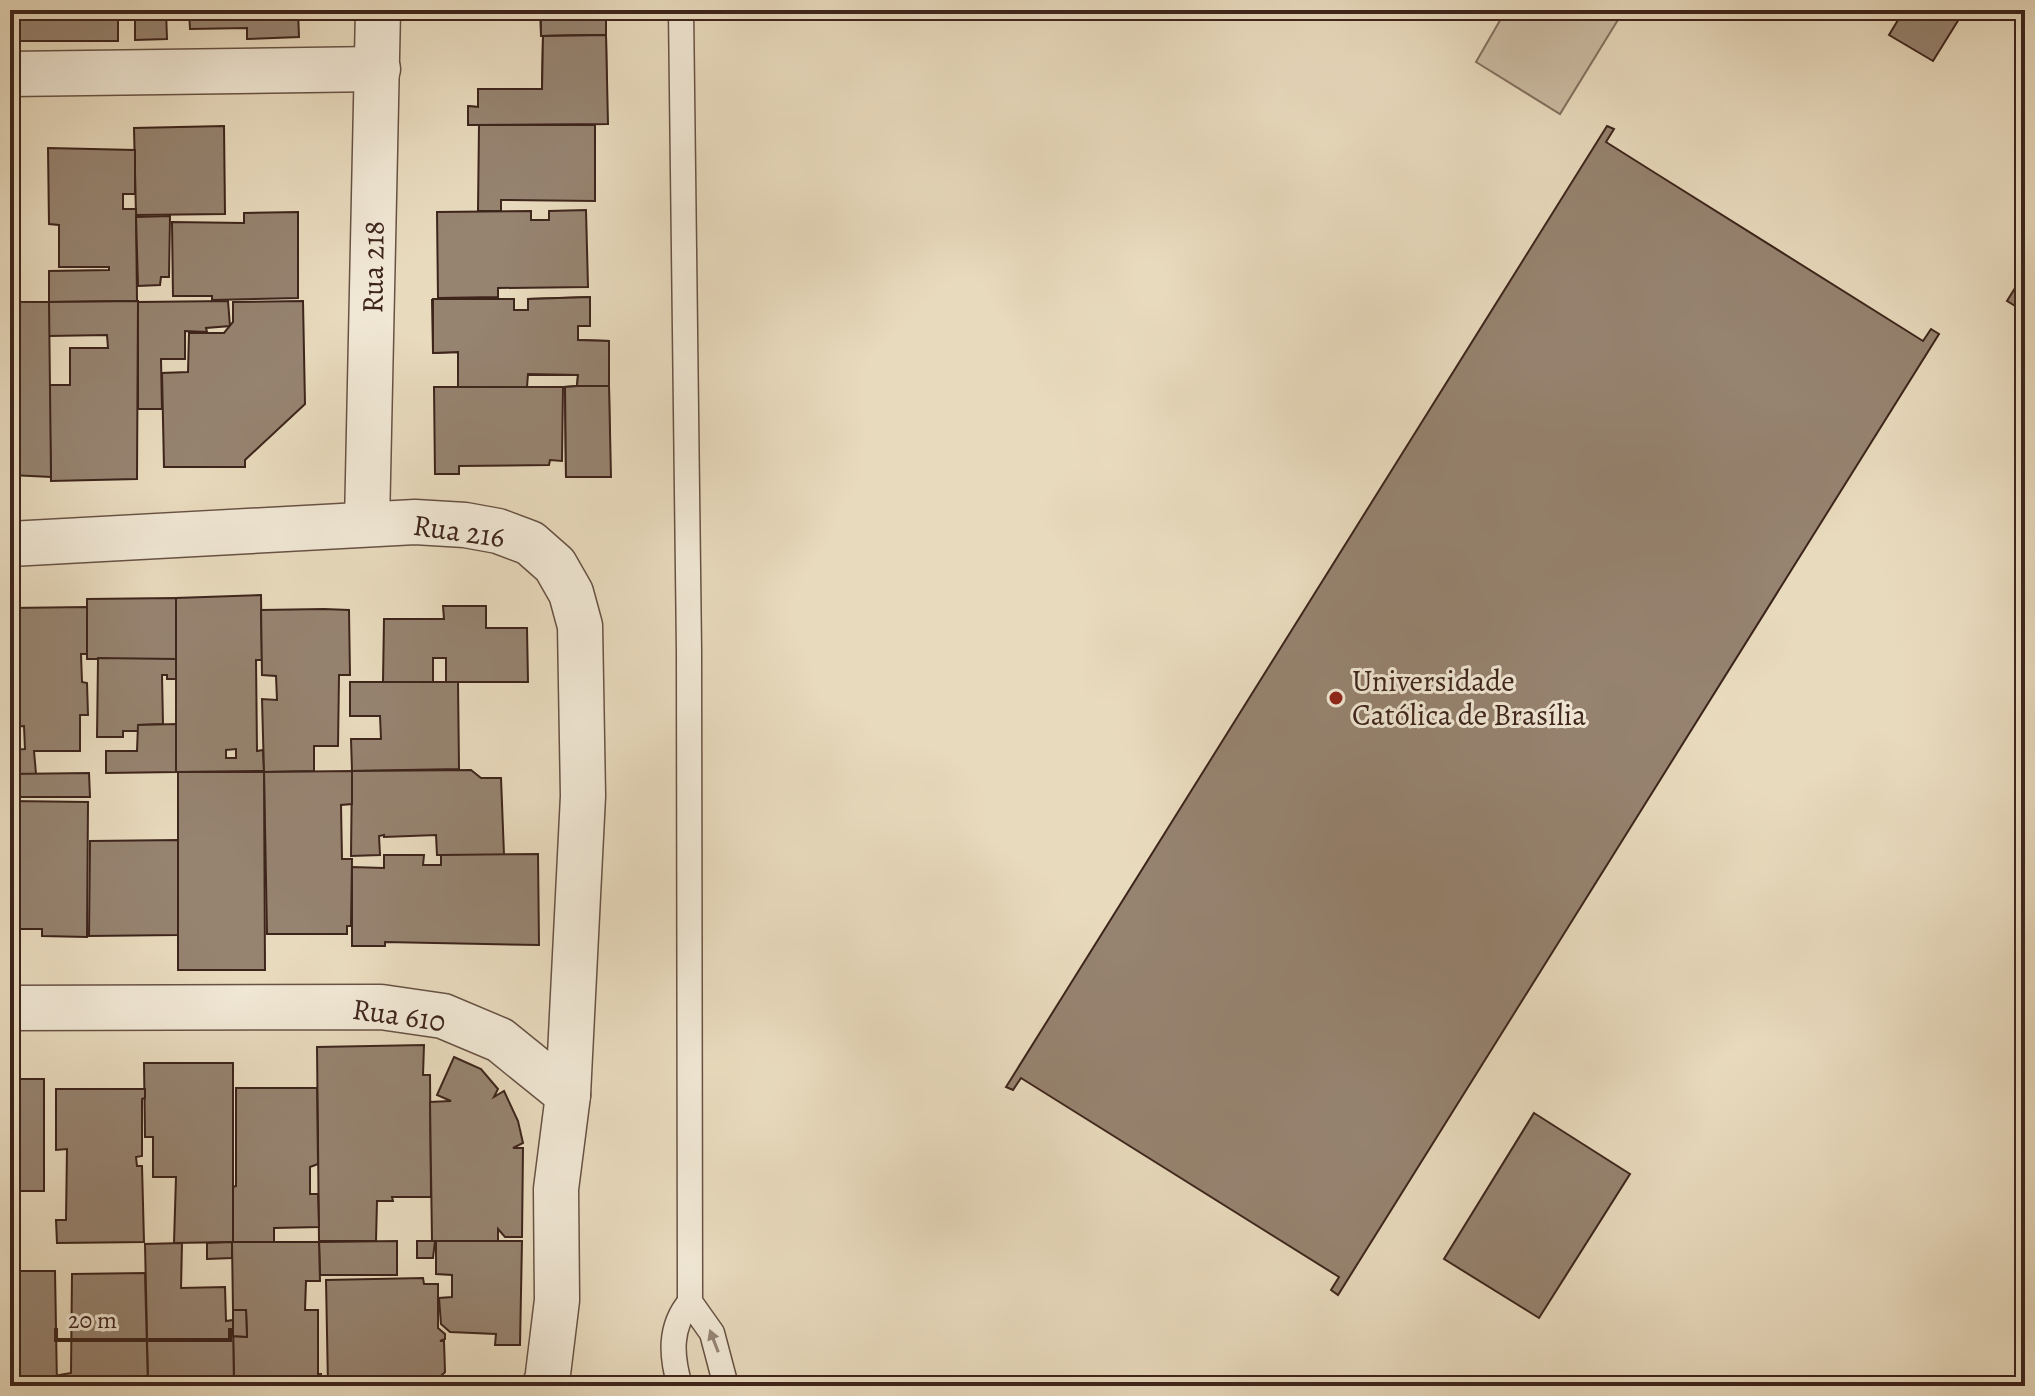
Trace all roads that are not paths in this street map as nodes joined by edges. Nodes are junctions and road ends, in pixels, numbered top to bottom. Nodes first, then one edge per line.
1 (378, 10) edge
2 (681, 10) edge
3 (378, 69) junction
4 (10, 74) edge
5 (367, 524) junction
6 (10, 544) edge
7 (10, 1008) edge
8 (568, 1095) junction
9 (690, 1302) junction
10 (544, 1386) edge
11 (680, 1386) edge
12 (726, 1386) edge

1 - 3 street, Rua 218
2 - 9 lane
3 - 4 street
3 - 5 street, Rua 218
5 - 6 street, Rua 216
5 - 8 street, Rua 216
7 - 8 street, Rua 610
8 - 10 street
9 - 11 lane
12 -> 9 lane

